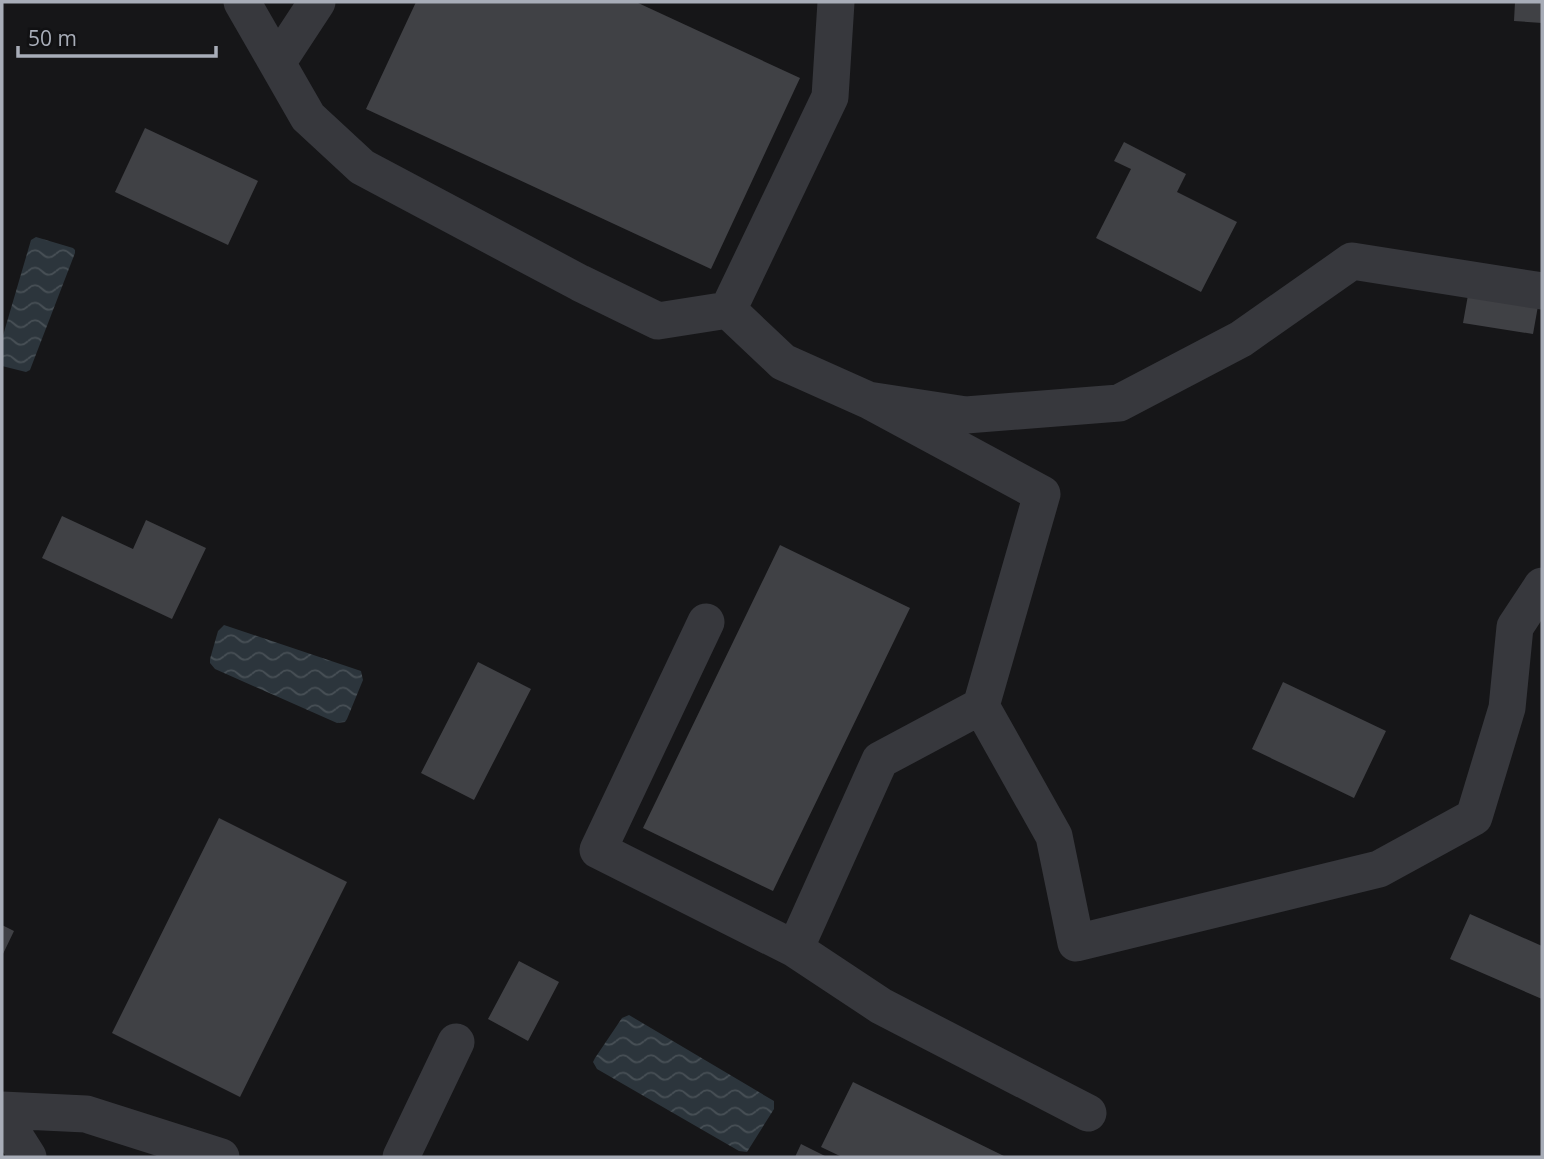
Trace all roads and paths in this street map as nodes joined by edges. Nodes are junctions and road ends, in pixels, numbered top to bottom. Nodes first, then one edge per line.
1 (242, 2) edge
2 (317, 2) edge
3 (836, 2) edge
4 (277, 63) junction
5 (1542, 290) edge
6 (728, 310) junction
7 (868, 400) junction
8 (1542, 586) edge
9 (706, 622) dead end
10 (981, 706) junction
11 (795, 949) junction
12 (456, 1042) dead end
13 (2, 1110) edge
14 (1088, 1113) dead end
15 (2, 1116) edge
16 (28, 1157) edge
17 (220, 1157) edge
18 (401, 1157) edge

1 - 4 lane
2 - 4 lane
3 - 6 lane
4 - 6 lane
5 - 7 lane
6 - 7 lane
7 - 10 lane
8 - 10 lane
9 - 11 lane
10 - 11 lane
11 - 14 lane
12 - 18 lane
13 - 17 lane
15 - 16 lane

